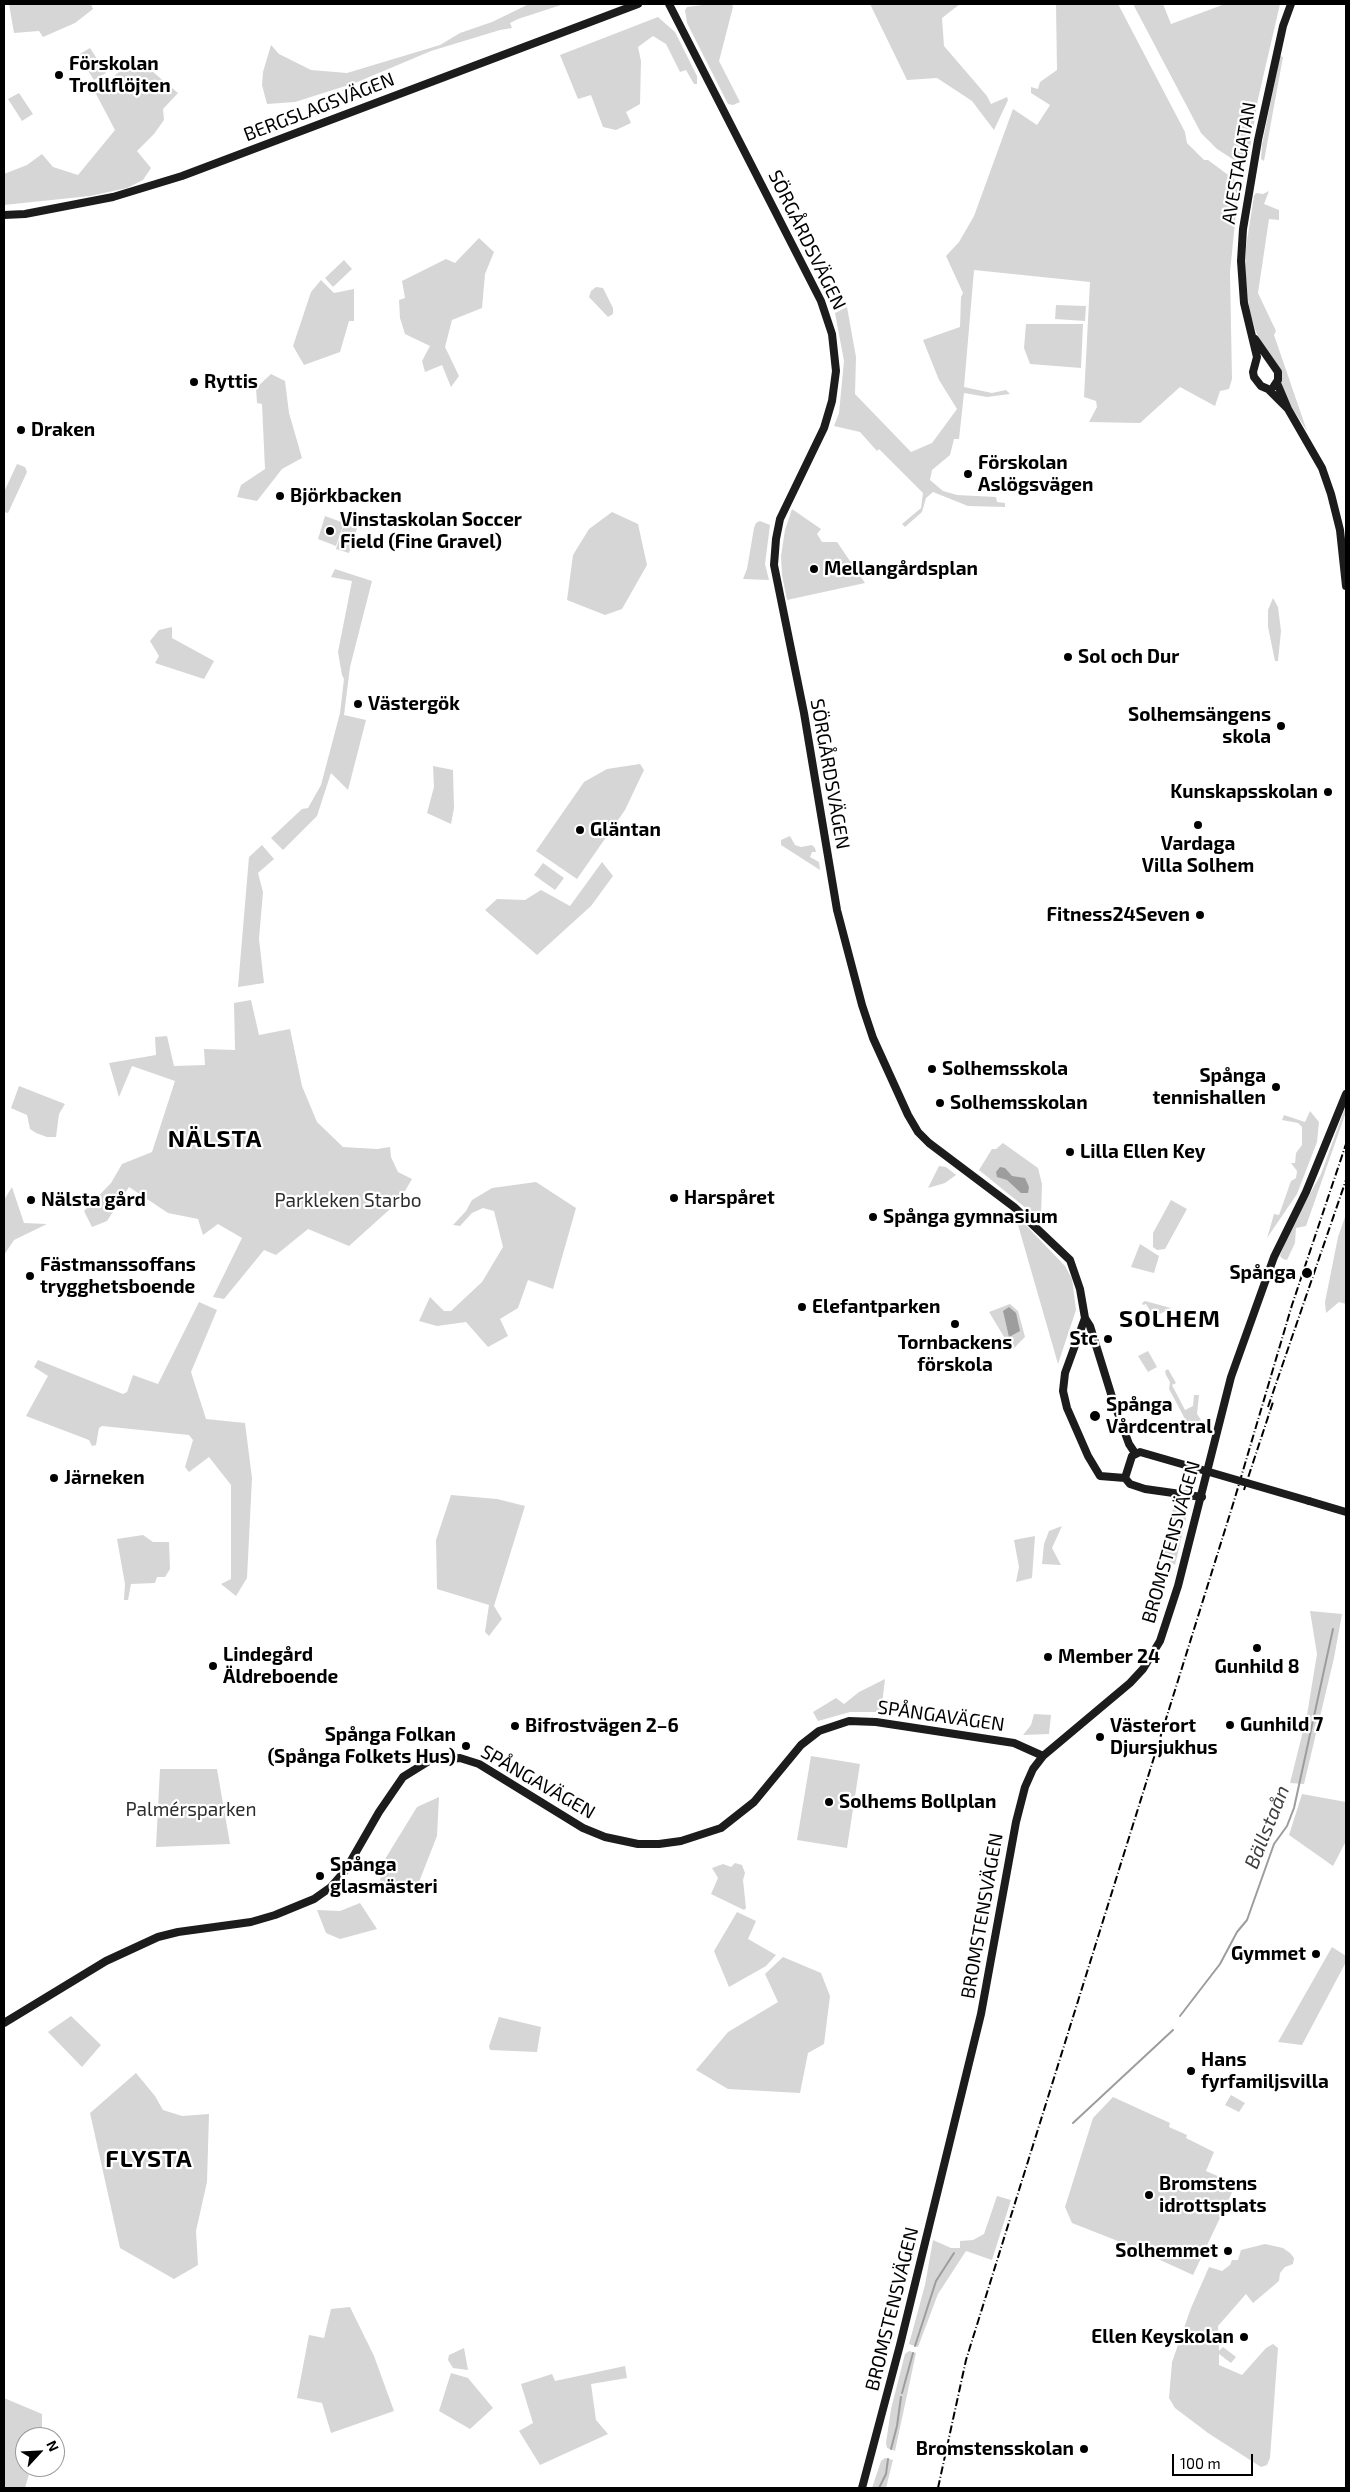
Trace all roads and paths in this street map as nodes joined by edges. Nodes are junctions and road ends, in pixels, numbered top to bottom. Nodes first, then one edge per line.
1 (638, 4) edge
2 (669, 4) edge
3 (1291, 4) edge
4 (4, 215) edge
5 (1251, 331) junction
6 (1271, 361) junction
7 (1256, 364) junction
8 (1277, 383) junction
9 (1268, 389) junction
10 (1288, 409) junction
11 (1346, 586) edge
12 (1346, 1094) edge
13 (1085, 1318) junction
14 (1135, 1453) junction
15 (1126, 1478) junction
16 (1202, 1497) junction
17 (1346, 1512) edge
18 (1043, 1756) junction
19 (4, 2023) edge
20 (862, 2488) edge

1 - 4 street, BERGSLAGSVÄGEN
2 - 13 street, SÖRGÅRDSVÄGEN
3 - 5 street, AVESTAGATAN
5 - 6 street, AVESTAGATAN
5 - 7 street, AVESTAGATAN
6 - 7 street
6 - 8 street, AVESTAGATAN
7 - 9 street, AVESTAGATAN
8 - 9 street
8 - 10 street
9 - 10 street
10 - 11 street
12 - 16 street, BROMSTENSVÄGEN
13 - 14 street, SÖRGÅRDSVÄGEN
13 - 15 street
14 - 15 street
14 - 17 street, bridge
15 - 16 street
16 - 18 street, BROMSTENSVÄGEN
18 - 19 street, SPÅNGAVÄGEN
18 - 20 street, BROMSTENSVÄGEN

